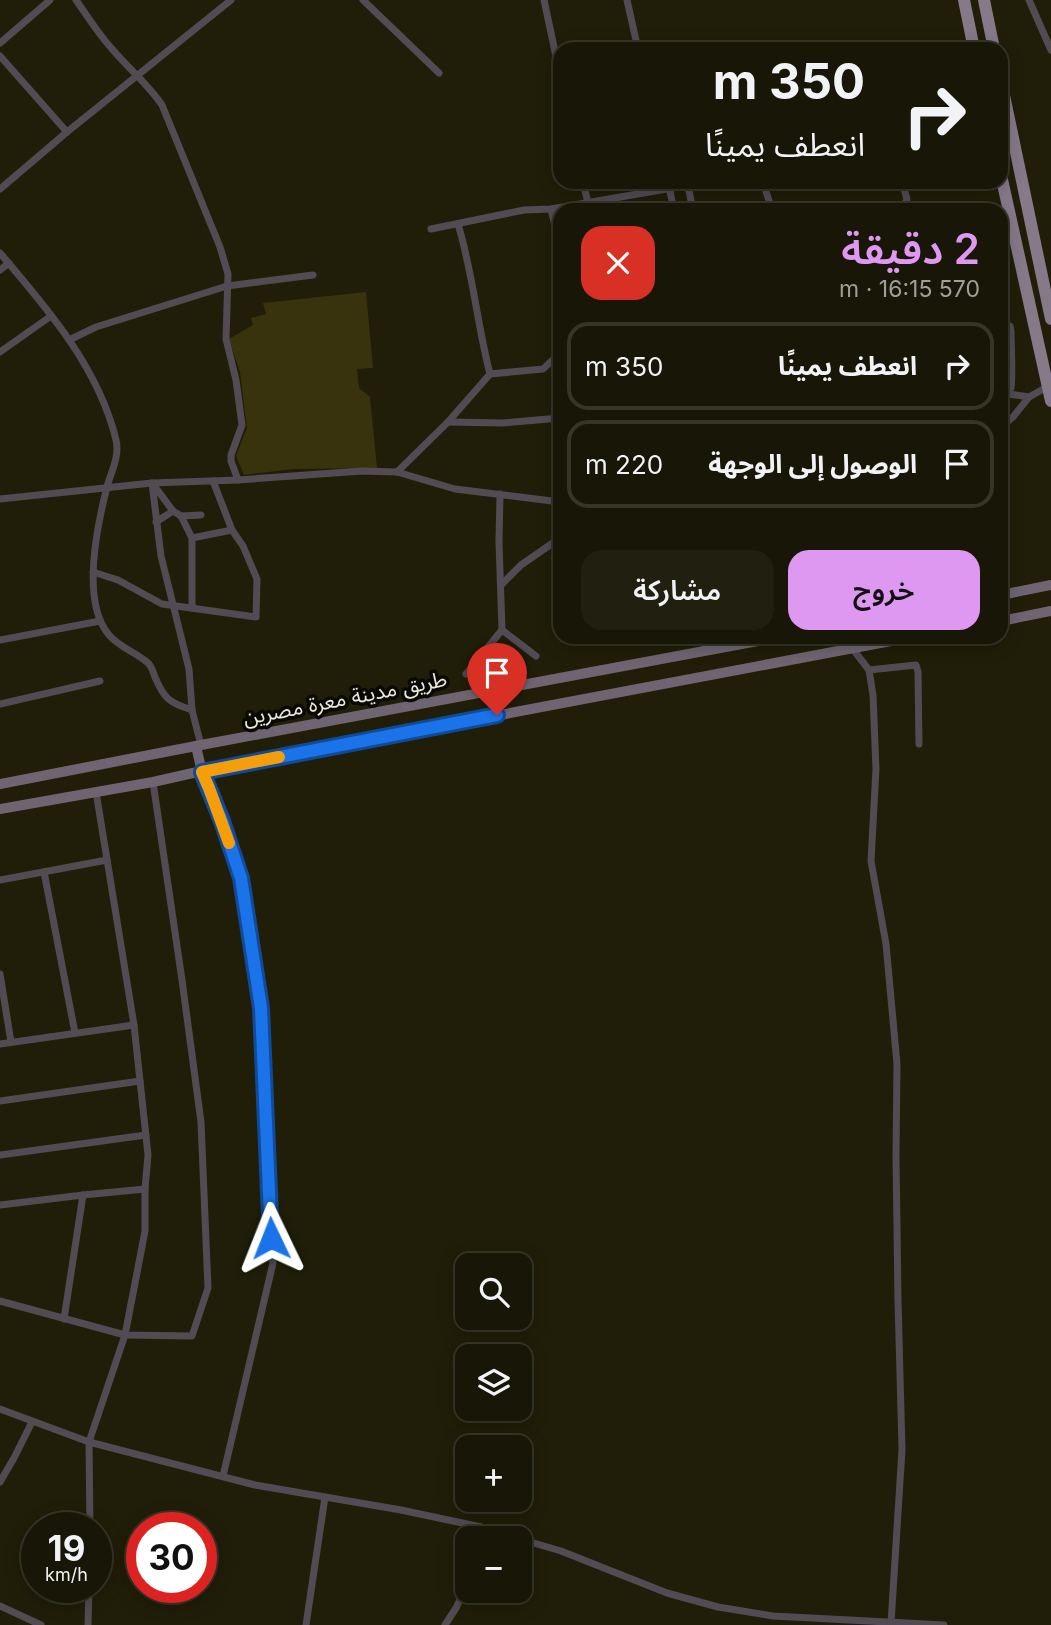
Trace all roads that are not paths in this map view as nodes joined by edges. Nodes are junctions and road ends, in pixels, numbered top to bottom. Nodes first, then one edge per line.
1 (50, 0) edge
2 (76, 0) edge
3 (231, 0) edge
4 (363, 0) edge
5 (544, 0) edge
6 (627, 0) edge
7 (964, 0) edge
8 (984, 0) edge
9 (1030, 0) edge
10 (553, 42) edge
11 (636, 42) edge
12 (973, 42) edge
13 (993, 42) edge
14 (0, 43) edge
15 (1051, 50) edge
16 (0, 56) edge
17 (439, 73) dead end
18 (138, 76) junction
19 (1008, 114) edge
20 (67, 132) junction
21 (585, 189) edge
22 (655, 189) edge
23 (0, 190) edge
24 (588, 203) joint
25 (1008, 207) edge
26 (551, 209) joint
27 (553, 218) edge
28 (458, 224) junction
29 (431, 229) dead end
30 (0, 253) edge
31 (9, 263) junction
32 (0, 270) edge
33 (313, 275) dead end
34 (227, 286) junction
35 (51, 316) junction
36 (1051, 319) edge
37 (1008, 326) edge
38 (69, 340) junction
39 (0, 352) edge
40 (553, 360) edge
41 (490, 374) junction
42 (1047, 387) junction
43 (1008, 390) edge
44 (1008, 394) edge
45 (1029, 397) junction
46 (1051, 401) edge
47 (553, 419) edge
48 (1008, 421) edge
49 (448, 422) junction
50 (397, 472) junction
51 (238, 480) junction
52 (213, 481) junction
53 (152, 483) junction
54 (107, 488) junction
55 (500, 494) junction
56 (0, 499) edge
57 (553, 501) edge
58 (173, 511) junction
59 (201, 515) dead end
60 (181, 516) junction
61 (156, 522) junction
62 (232, 530) junction
63 (192, 538) junction
64 (553, 543) edge
65 (93, 572) junction
66 (501, 585) junction
67 (1051, 585) edge
68 (1008, 594) edge
69 (173, 605) junction
70 (192, 608) junction
71 (1051, 611) edge
72 (1008, 620) edge
73 (100, 621) junction
74 (502, 630) junction
75 (0, 640) edge
76 (705, 644) edge
77 (727, 644) edge
78 (874, 644) edge
79 (852, 648) junction
80 (707, 650) junction
81 (536, 656) dead end
82 (869, 670) junction
83 (466, 674) dead end
84 (100, 681) dead end
85 (0, 704) edge
86 (192, 710) junction
87 (919, 744) dead end
88 (198, 745) junction
89 (202, 772) junction
90 (1, 781) edge
91 (153, 782) junction
92 (96, 792) junction
93 (0, 808) edge
94 (107, 860) junction
95 (44, 872) junction
96 (0, 880) edge
97 (0, 974) edge
98 (134, 1025) junction
99 (75, 1033) junction
100 (11, 1042) junction
101 (0, 1044) edge
102 (140, 1081) junction
103 (0, 1101) edge
104 (146, 1135) junction
105 (0, 1154) edge
106 (145, 1189) junction
107 (83, 1195) junction
108 (0, 1205) edge
109 (0, 1301) edge
110 (64, 1319) junction
111 (125, 1335) junction
112 (0, 1409) edge
113 (32, 1422) junction
114 (89, 1442) junction
115 (223, 1476) junction
116 (1, 1477) edge
117 (326, 1497) junction
118 (90, 1512) edge
119 (476, 1526) edge
120 (532, 1543) edge
121 (89, 1603) edge
122 (458, 1603) edge
123 (0, 1606) edge
124 (891, 1623) junction
125 (41, 1625) edge
126 (88, 1625) edge
127 (306, 1625) edge
128 (445, 1625) edge
129 (944, 1625) edge

1 - 14 street
2 - 18 street
3 - 18 street
4 - 17 street
5 - 10 street
6 - 11 street
7 - 12 main road
8 - 13 main road
9 - 15 street
16 - 20 street
18 - 20 street
18 - 34 street
19 - 36 main road
20 - 23 street
21 - 24 street
22 - 24 street
25 - 42 main road
26 - 27 street
26 - 28 street
28 - 29 street
28 - 41 street
30 - 31 street
31 - 32 street
31 - 35 street
33 - 34 street
34 - 38 street
34 - 51 street
35 - 38 street
35 - 39 street
37 - 43 street
38 - 54 street
40 - 41 street
41 - 49 street
42 - 45 street
42 - 46 main road
44 - 45 street
45 - 48 street
47 - 49 street
49 - 50 street
50 - 51 street
50 - 55 street
51 - 52 street
52 - 53 street
52 - 62 street
53 - 54 street
53 - 58 street
53 - 61 street
54 - 56 street
54 - 65 street
55 - 57 street
55 - 66 street
58 - 60 street
58 - 61 street
59 - 60 street
60 - 63 street
61 - 69 street
62 - 63 street
62 - 70 street
63 - 70 street
64 - 66 street
65 - 69 street
65 - 73 street
66 - 74 street
67 - 68 main road
69 - 70 street
69 - 86 street
71 - 72 main road
73 - 75 street
73 - 86 street
74 - 81 street
74 - 83 street
76 - 80 street
77 - 80 main road, طريق مدينة معرة مصرين
78 - 79 main road
79 - 82 street
79 - 89 main road
80 - 88 main road, طريق مدينة معرة مصرين
82 - 87 street
82 - 124 street
84 - 85 street
86 - 88 street
88 - 89 main road
88 - 90 main road, طريق مدينة معرة مصرين
89 - 91 main road
89 - 115 street
91 - 92 main road
91 - 111 street
92 - 93 main road
92 - 94 street
94 - 95 street
94 - 98 street
95 - 96 street
95 - 99 street
97 - 100 street
98 - 99 street
98 - 102 street
99 - 100 street
100 - 101 street
102 - 103 street
102 - 104 street
104 - 105 street
104 - 106 street
106 - 107 street
106 - 111 street
107 - 108 street
107 - 110 street
109 - 110 street
110 - 111 street
111 - 114 street
112 - 113 street
113 - 114 street
113 - 116 street
114 - 115 street
114 - 118 street
115 - 117 street
117 - 119 street
117 - 127 street
120 - 124 street
121 - 126 street
122 - 128 street
123 - 125 street
124 - 129 street

